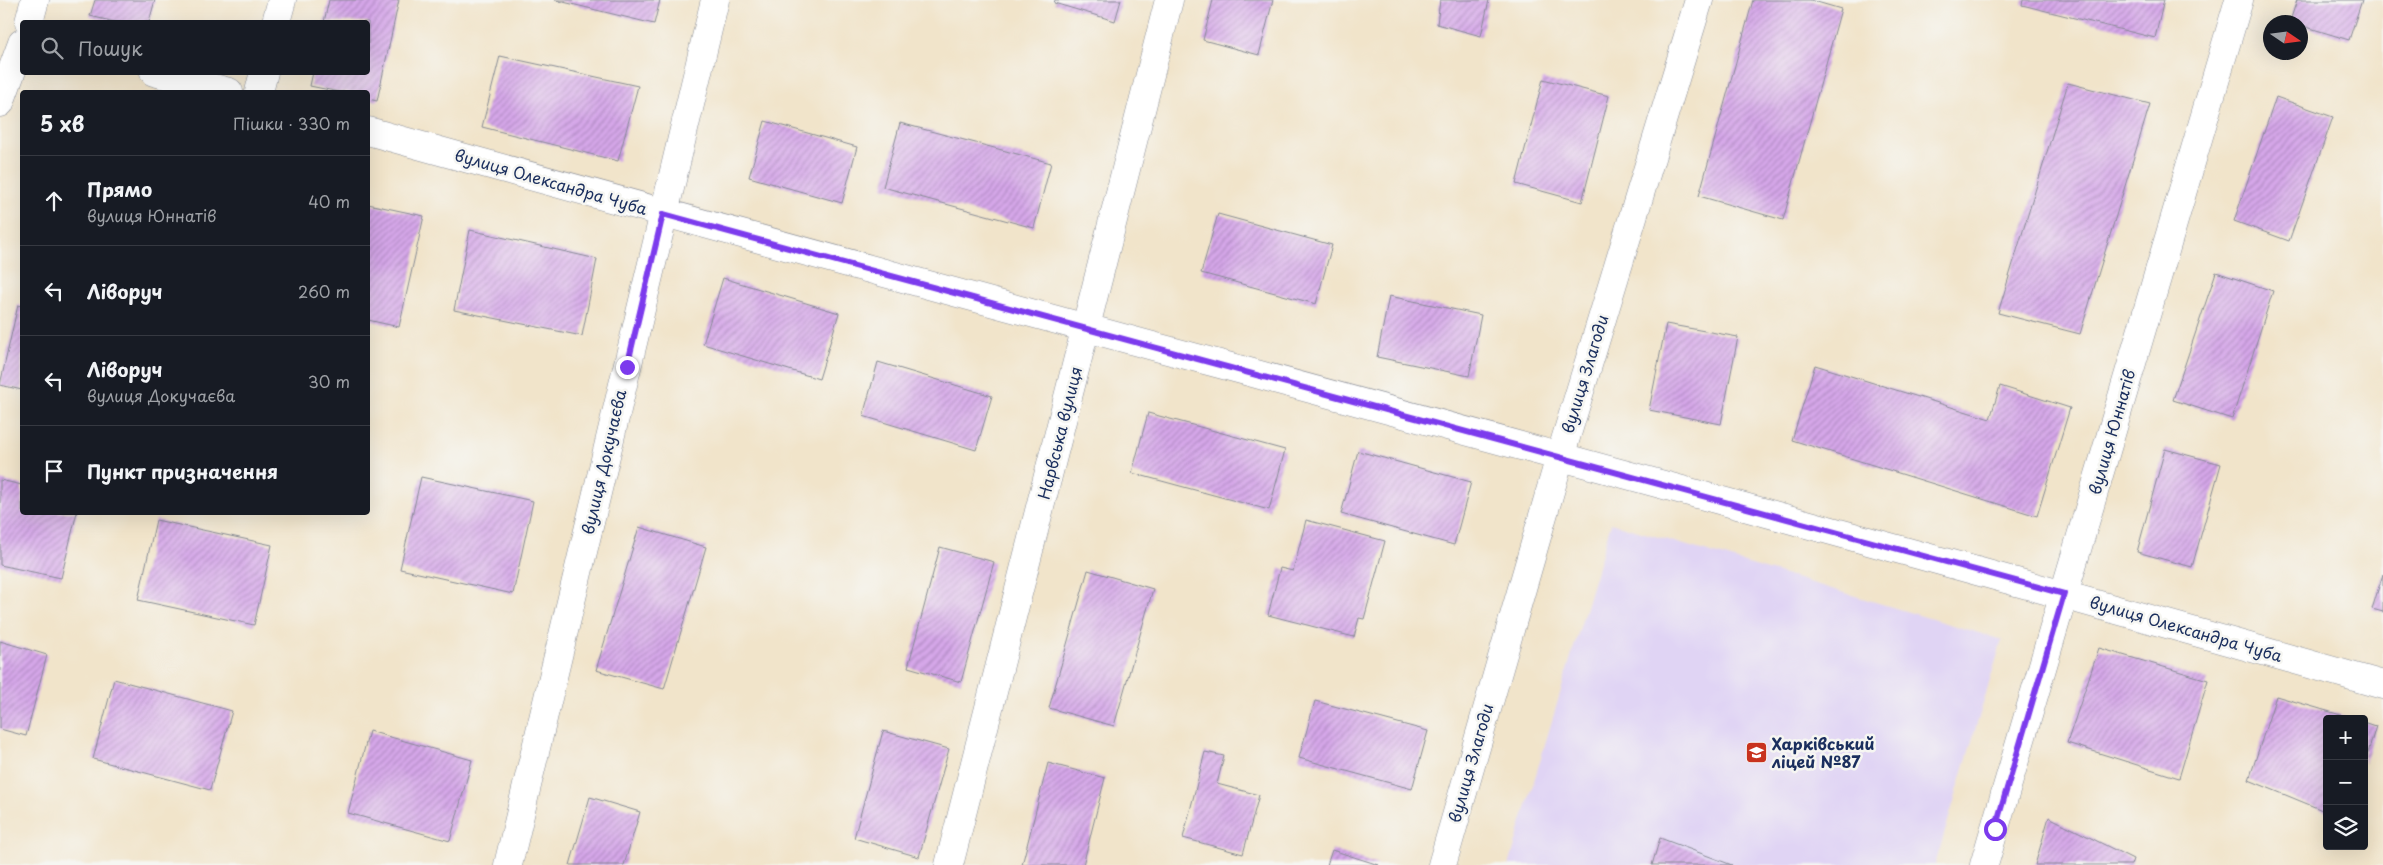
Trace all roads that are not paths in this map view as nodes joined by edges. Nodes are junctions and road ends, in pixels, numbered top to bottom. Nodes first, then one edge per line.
1 (35, 0) edge
2 (282, 0) edge
3 (715, 0) edge
4 (1169, 0) edge
5 (1698, 0) edge
6 (2239, 0) edge
7 (30, 20) edge
8 (277, 20) edge
9 (20, 48) edge
10 (165, 75) edge
11 (263, 75) edge
12 (221, 90) edge
13 (260, 90) edge
14 (0, 102) edge
15 (370, 132) edge
16 (663, 214) junction
17 (1086, 328) junction
18 (1560, 457) junction
19 (2064, 594) junction
20 (2383, 685) edge
21 (508, 865) edge
22 (949, 865) edge
23 (1442, 865) edge
24 (1984, 865) edge

1 - 7 street
2 - 8 street
3 - 16 street, вулиця Докучаєва
4 - 17 street, Нарвська вулиця
5 - 18 street, вулиця Злагоди
6 - 19 street, вулиця Юннатів
9 - 14 street
10 - 12 street
11 - 13 street
15 - 16 street, вулиця Олександра Чуба
16 - 17 street, вулиця Олександра Чуба
16 - 21 street, вулиця Докучаєва
17 - 18 street, вулиця Олександра Чуба
17 - 22 street, Нарвська вулиця
18 - 19 street, вулиця Олександра Чуба
18 - 23 street, вулиця Злагоди
19 - 20 street, вулиця Олександра Чуба
19 - 24 street, вулиця Юннатів

